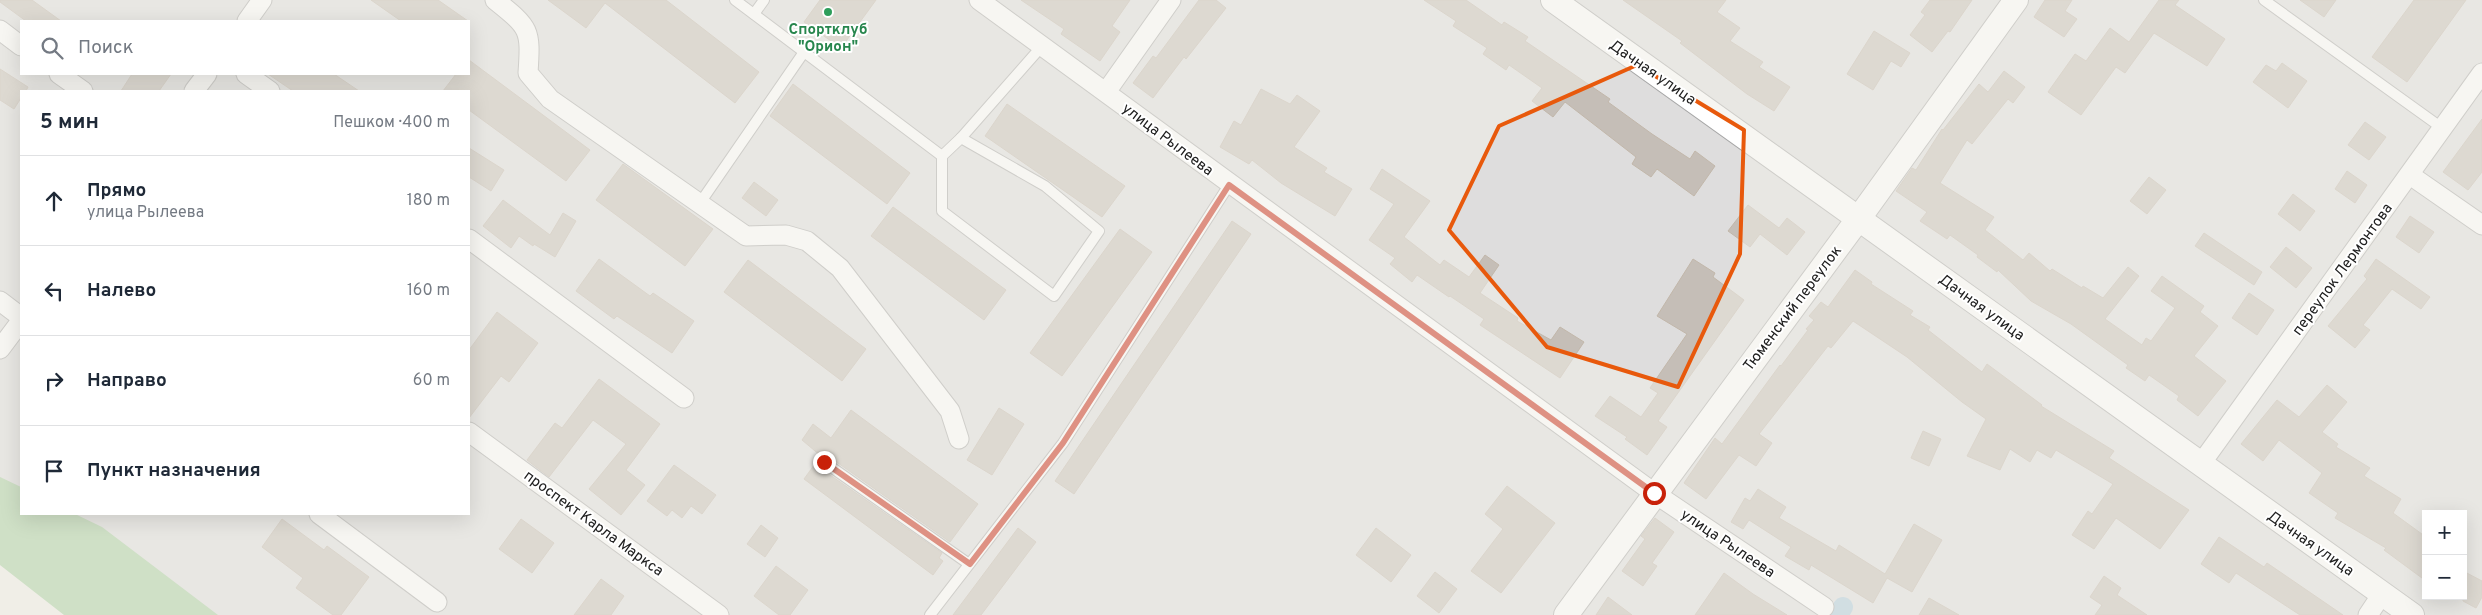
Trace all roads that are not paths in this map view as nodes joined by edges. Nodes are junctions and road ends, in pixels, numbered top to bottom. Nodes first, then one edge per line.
1 (262, 0) edge
2 (495, 0) edge
3 (735, 0) edge
4 (764, 0) edge
5 (978, 0) edge
6 (1171, 0) edge
7 (1553, 0) edge
8 (2016, 0) edge
9 (2264, 0) edge
10 (754, 14) junction
11 (247, 20) edge
12 (0, 30) edge
13 (20, 45) edge
14 (1042, 46) junction
15 (804, 52) junction
16 (2482, 72) edge
17 (60, 75) edge
18 (206, 75) edge
19 (247, 75) edge
20 (82, 90) edge
21 (195, 90) edge
22 (269, 90) edge
23 (1106, 92) junction
24 (2442, 128) junction
25 (961, 138) junction
26 (942, 156) junction
27 (2410, 175) junction
28 (1229, 185) junction
29 (700, 203) junction
30 (1859, 218) junction
31 (2482, 225) edge
32 (470, 240) edge
33 (0, 301) edge
34 (20, 316) edge
35 (20, 322) edge
36 (0, 349) edge
37 (684, 398) dead end
38 (470, 433) edge
39 (959, 439) dead end
40 (824, 462) dead end
41 (2200, 465) junction
42 (1654, 493) junction
43 (320, 515) edge
44 (970, 564) junction
45 (2382, 594) junction
46 (437, 602) dead end
47 (1824, 607) dead end
48 (720, 615) edge
49 (930, 615) edge
50 (1566, 615) edge
51 (2368, 615) edge
52 (2412, 615) edge

1 - 11 street
2 - 29 street
3 - 10 lane
4 - 10 lane
5 - 14 street, улица Рылеева
6 - 23 street
7 - 30 street, Дачная улица
8 - 30 street, Тюменский переулок
9 - 24 lane
10 - 15 lane
12 - 13 street
14 - 23 street, улица Рылеева
14 - 25 lane
15 - 26 lane
15 - 29 lane
16 - 24 street, переулок Лермонтова
17 - 20 street
18 - 21 street
19 - 22 street
23 - 28 street, улица Рылеева
24 - 27 street, переулок Лермонтова
25 - 26 lane
25 - 26 lane
27 - 31 street
27 - 41 street, переулок Лермонтова
28 - 42 street, улица Рылеева
28 - 44 lane
29 - 39 street
30 - 41 street, Дачная улица
30 - 42 street, Тюменский переулок
32 - 37 street
33 - 34 street
35 - 36 street
38 - 48 street, проспект Карла Маркса
40 - 44 lane
41 - 45 street, Дачная улица
42 - 47 street, улица Рылеева
42 - 50 street, Тюменский переулок
43 - 46 street
44 - 49 lane
45 - 51 street
45 - 52 street, Дачная улица

